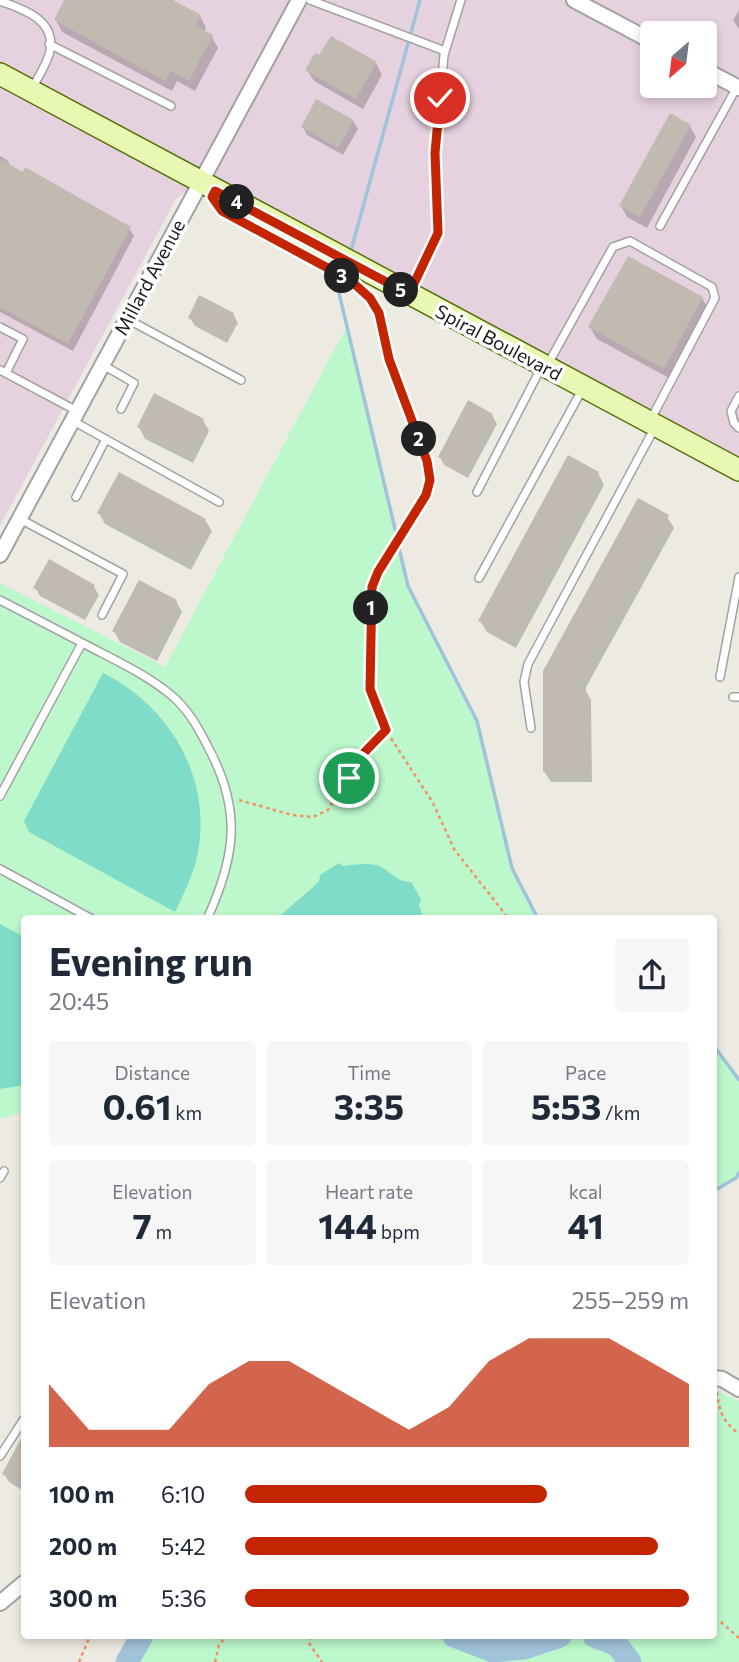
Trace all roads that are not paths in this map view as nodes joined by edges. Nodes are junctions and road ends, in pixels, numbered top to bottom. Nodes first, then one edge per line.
1 (299, 0) edge
2 (310, 0) edge
3 (461, 0) edge
4 (0, 1) edge
5 (582, 2) edge
6 (640, 35) edge
7 (49, 44) junction
8 (445, 51) junction
9 (0, 74) edge
10 (718, 77) edge
11 (738, 88) edge
12 (31, 91) junction
13 (171, 106) dead end
14 (199, 182) junction
15 (660, 226) dead end
16 (409, 294) junction
17 (127, 319) junction
18 (0, 327) edge
19 (102, 365) junction
20 (544, 366) junction
21 (3, 372) edge
22 (241, 380) dead end
23 (583, 387) junction
24 (739, 396) edge
25 (121, 409) dead end
26 (75, 416) junction
27 (652, 424) junction
28 (739, 428) edge
29 (106, 439) junction
30 (739, 470) edge
31 (477, 492) dead end
32 (76, 497) dead end
33 (219, 502) dead end
34 (20, 519) junction
35 (0, 555) edge
36 (739, 577) edge
37 (479, 578) dead end
38 (0, 600) edge
39 (102, 615) dead end
40 (82, 643) junction
41 (720, 677) dead end
42 (531, 728) dead end
43 (0, 796) edge
44 (0, 869) edge
45 (85, 915) edge
46 (208, 915) edge
47 (717, 1383) edge
48 (739, 1389) edge
49 (21, 1424) edge
50 (0, 1456) edge
51 (21, 1586) edge
52 (0, 1603) edge

1 - 14 street, Millard Avenue
2 - 8 lane
3 - 8 lane
4 - 7 lane
5 - 6 street
7 - 12 lane
7 - 13 lane
8 - 16 lane
9 - 12 street, Spiral Boulevard
10 - 11 street
11 - 15 lane
12 - 14 street, Spiral Boulevard
14 - 16 street, Spiral Boulevard
14 - 17 street, Millard Avenue
16 - 20 street, Spiral Boulevard
17 - 19 street, Millard Avenue
17 - 22 lane
18 - 21 lane
19 - 25 lane
19 - 26 street, Millard Avenue
20 - 23 street, Spiral Boulevard
20 - 27 lane
20 - 31 lane
21 - 26 lane
23 - 27 street, Spiral Boulevard
23 - 37 lane
24 - 28 lane
26 - 29 lane
26 - 34 street, Millard Avenue
27 - 30 street, Spiral Boulevard
27 - 42 lane
29 - 32 lane
29 - 33 lane
34 - 35 street, Millard Avenue
34 - 39 lane
36 - 41 lane
38 - 40 lane
40 - 43 lane
40 - 46 lane
44 - 45 lane
47 - 48 street
49 - 50 lane
51 - 52 street

